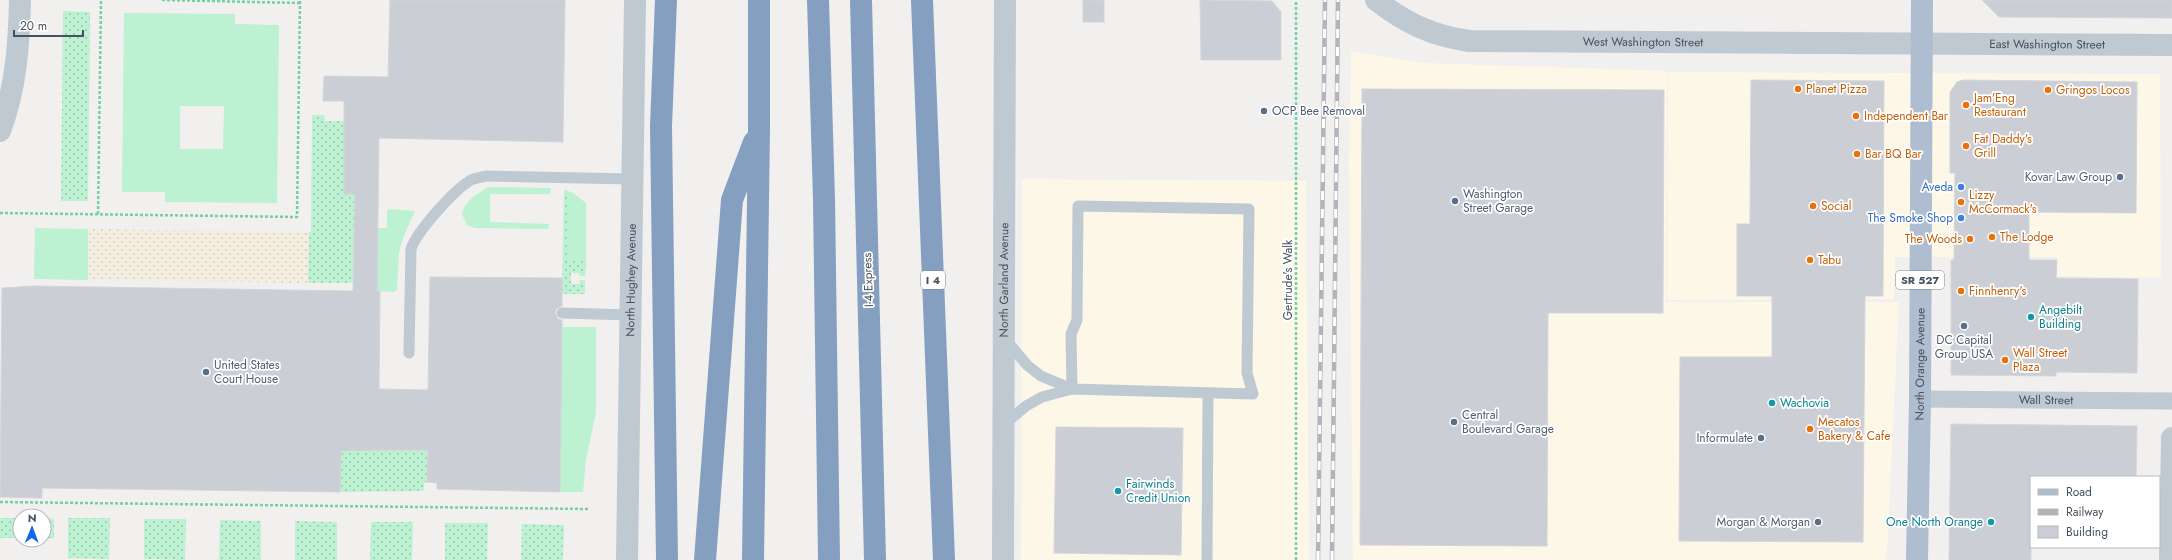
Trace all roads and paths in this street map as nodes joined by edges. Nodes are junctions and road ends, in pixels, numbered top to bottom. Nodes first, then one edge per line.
1 (20, 0) edge
2 (101, 0) edge
3 (162, 0) edge
4 (635, 0) edge
5 (666, 0) edge
6 (759, 0) edge
7 (818, 0) edge
8 (861, 0) edge
9 (922, 0) edge
10 (1005, 0) edge
11 (1296, 0) edge
12 (1376, 0) edge
13 (1922, 0) edge
14 (300, 1) edge
15 (1921, 44) junction
16 (2172, 44) edge
17 (759, 128) junction
18 (0, 131) edge
19 (633, 179) junction
20 (0, 213) edge
21 (98, 214) junction
22 (562, 313) dead end
23 (631, 315) junction
24 (1004, 338) junction
25 (409, 353) dead end
26 (1072, 389) junction
27 (1208, 394) junction
28 (1920, 399) junction
29 (2172, 400) edge
30 (1003, 425) junction
31 (2172, 438) edge
32 (0, 502) edge
33 (589, 509) dead end
34 (627, 560) edge
35 (667, 560) edge
36 (705, 560) edge
37 (753, 560) edge
38 (829, 560) edge
39 (875, 560) edge
40 (944, 560) edge
41 (1003, 560) edge
42 (1207, 560) edge
43 (1296, 560) edge
44 (1917, 560) edge
45 (2170, 560) edge

1 - 18 street
2 - 21 path
3 - 14 path
4 - 19 street, North Hughey Avenue
5 - 35 highway
6 - 17 highway
7 - 38 highway
8 - 39 highway, I-4 Express
9 - 40 highway, I 4
10 - 24 street, North Garland Avenue
11 - 43 path, Gertrude's Walk
12 - 15 street, West Washington Street
13 - 15 main road, North Orange Avenue / SR 527
14 - 21 path
15 - 16 street, East Washington Street
15 - 28 main road, North Orange Avenue / SR 527
17 - 36 highway
17 - 37 highway
19 - 23 street, North Hughey Avenue
19 - 25 lane
20 - 21 path
22 - 23 lane
23 - 34 street, North Hughey Avenue
24 - 26 lane
24 - 30 street, North Garland Avenue
26 - 27 lane
26 - 27 lane
26 - 30 lane
27 - 42 lane
28 - 29 street, Wall Street
28 - 44 main road, North Orange Avenue / SR 527
30 - 41 street, North Garland Avenue
31 - 45 street
32 - 33 path

